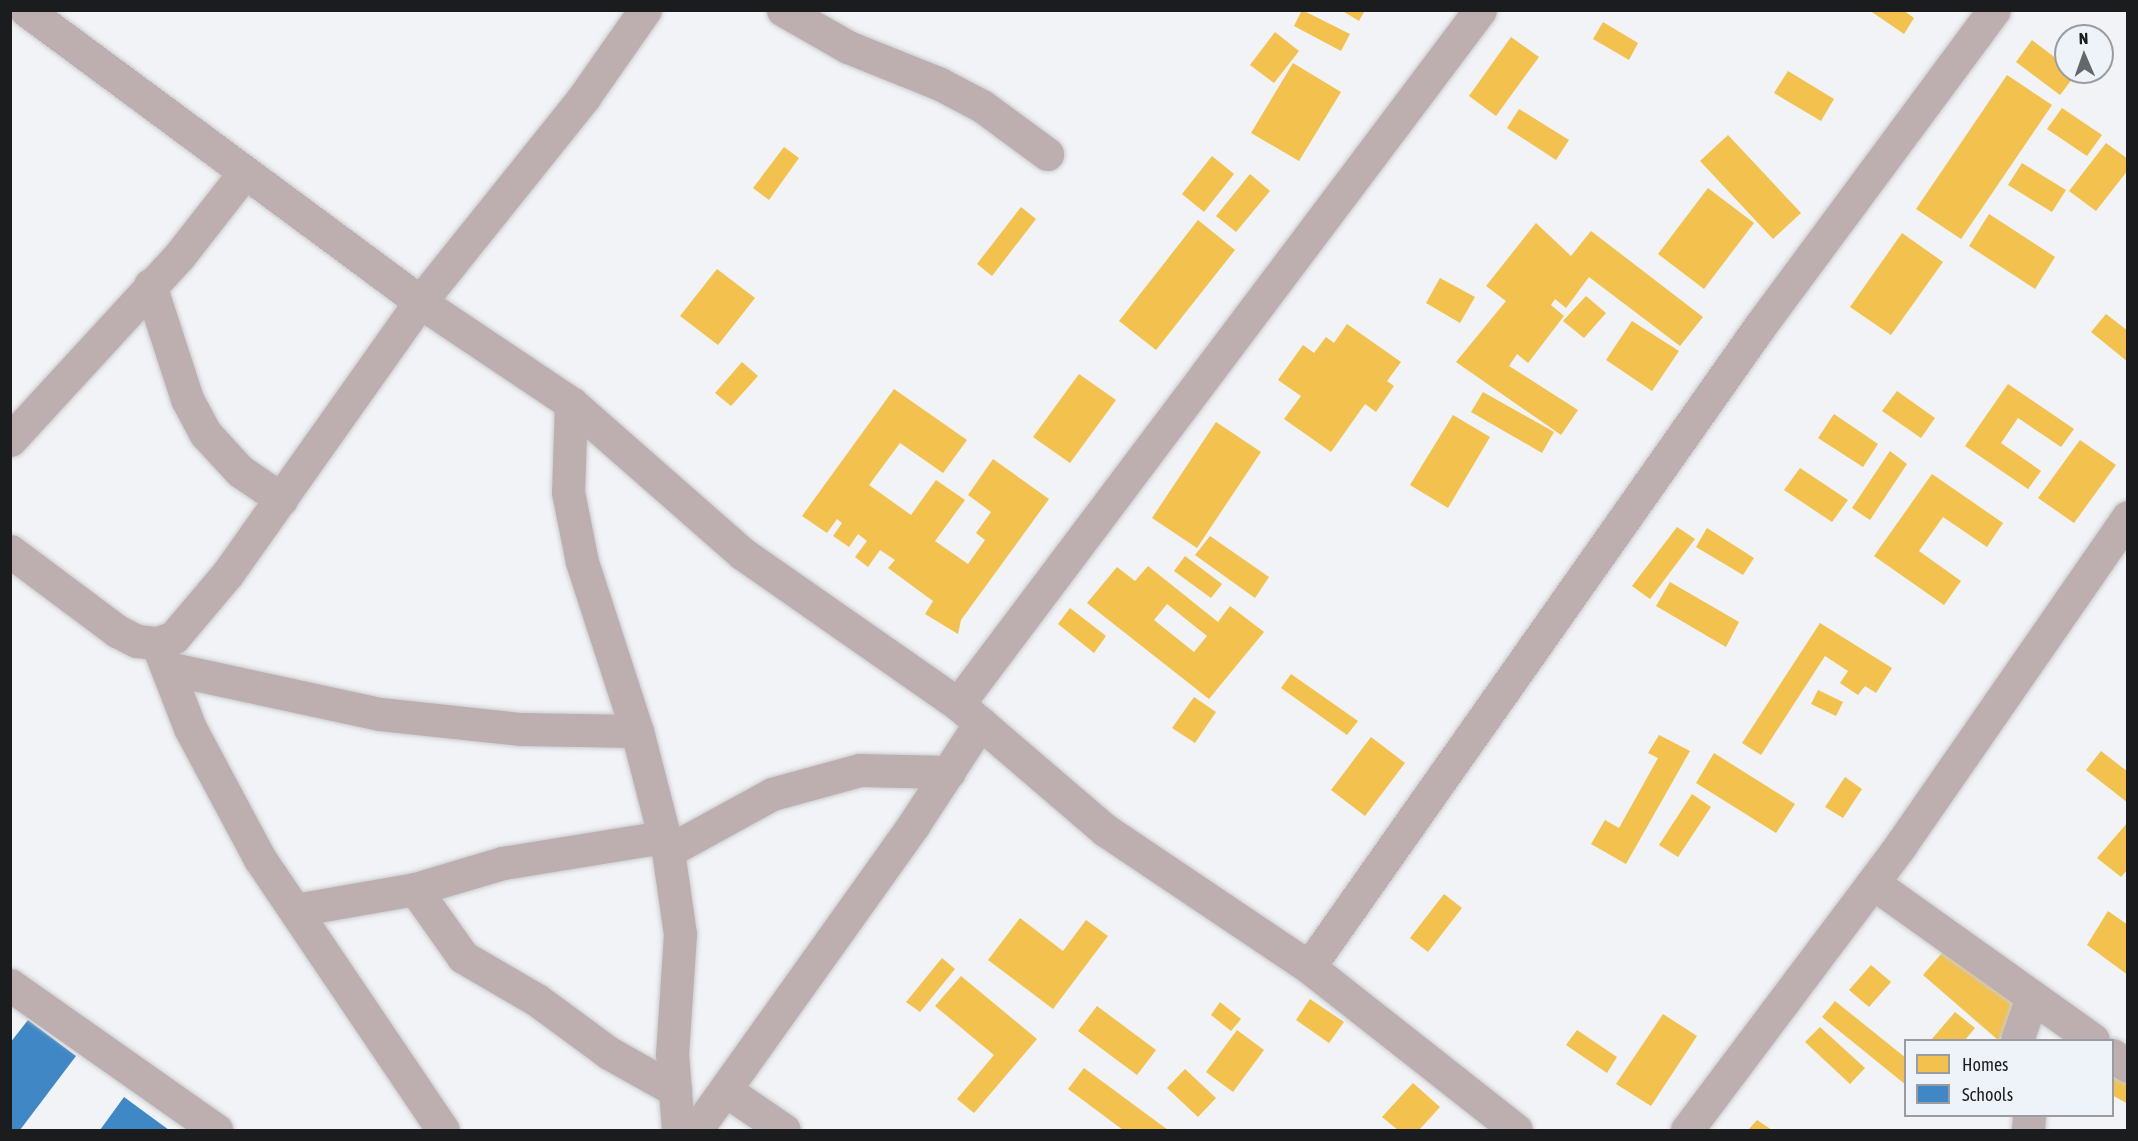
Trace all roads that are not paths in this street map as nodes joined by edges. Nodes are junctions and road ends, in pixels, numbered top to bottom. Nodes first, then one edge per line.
1 (26, 10) edge
2 (645, 10) edge
3 (783, 10) edge
4 (1480, 10) edge
5 (1994, 10) edge
6 (1047, 154) dead end
7 (244, 173) junction
8 (150, 285) junction
9 (420, 302) junction
10 (571, 402) junction
11 (10, 440) edge
12 (281, 499) junction
13 (2126, 520) edge
14 (10, 551) edge
15 (162, 656) junction
16 (969, 714) junction
17 (637, 731) junction
18 (949, 772) junction
19 (666, 844) junction
20 (1873, 883) junction
21 (415, 889) junction
22 (295, 910) junction
23 (1309, 967) junction
24 (10, 985) edge
25 (2032, 997) junction
26 (2018, 1039) edge
27 (2090, 1039) edge
28 (2114, 1056) edge
29 (2127, 1066) edge
30 (675, 1090) junction
31 (724, 1090) junction
32 (216, 1131) edge
33 (443, 1131) edge
34 (678, 1131) edge
35 (696, 1131) edge
36 (784, 1131) edge
37 (1516, 1131) edge
38 (1687, 1131) edge

1 - 7 street
2 - 9 street
3 - 6 street
4 - 16 street
5 - 23 street
7 - 8 street
7 - 9 street
8 - 11 street
8 - 12 street
9 - 10 street
9 - 12 street
10 - 16 street
10 - 17 street
12 - 15 street
13 - 20 street
14 - 15 street
15 - 17 street
15 - 22 street
16 - 18 street
16 - 23 street
17 - 19 street
18 - 19 street
18 - 31 street
19 - 21 street
19 - 30 street
20 - 25 street
20 - 38 street
21 - 22 street
21 - 30 street
22 - 33 street
23 - 37 street
24 - 32 street
25 - 26 street
25 - 27 street
28 - 29 street
30 - 34 street
31 - 35 street
31 - 36 street

